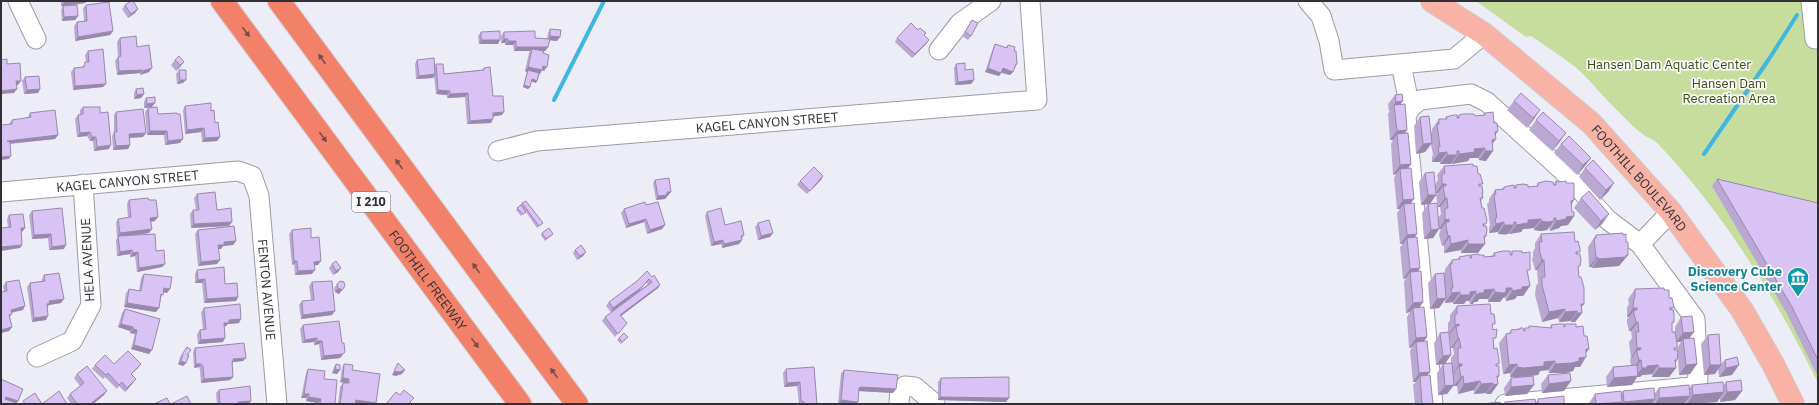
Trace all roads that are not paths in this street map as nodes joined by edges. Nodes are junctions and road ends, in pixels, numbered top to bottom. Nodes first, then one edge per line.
1 (18, 1) edge
2 (222, 1) edge
3 (991, 1) edge
4 (1030, 1) edge
5 (1308, 1) edge
6 (1432, 1) edge
7 (282, 4) edge
8 (1484, 34) junction
9 (36, 39) dead end
10 (939, 50) dead end
11 (1401, 64) junction
12 (1410, 108) junction
13 (498, 151) dead end
14 (252, 176) joint
15 (83, 184) junction
16 (1, 192) edge
17 (1671, 212) junction
18 (1640, 244) junction
19 (37, 357) dead end
20 (899, 402) dead end
21 (277, 404) edge
22 (520, 404) edge
23 (577, 404) edge
24 (935, 404) edge
25 (1433, 404) edge
26 (1505, 404) edge
27 (1793, 404) edge

1 - 9 street
2 -> 22 highway, FOOTHILL FREEWAY / I 210
3 - 10 street
4 - 13 street, KAGEL CANYON STREET
5 - 11 street
6 - 8 main road, FOOTHILL BOULEVARD
23 -> 7 highway
8 - 11 street
8 - 17 main road, FOOTHILL BOULEVARD
11 - 12 street
12 - 18 street
12 - 25 street
14 - 15 street, KAGEL CANYON STREET
14 - 21 street, FENTON AVENUE
15 - 16 street, KAGEL CANYON STREET
15 - 19 street, HELA AVENUE
17 - 18 street
17 - 27 main road, FOOTHILL BOULEVARD
18 - 26 street
20 - 24 street

